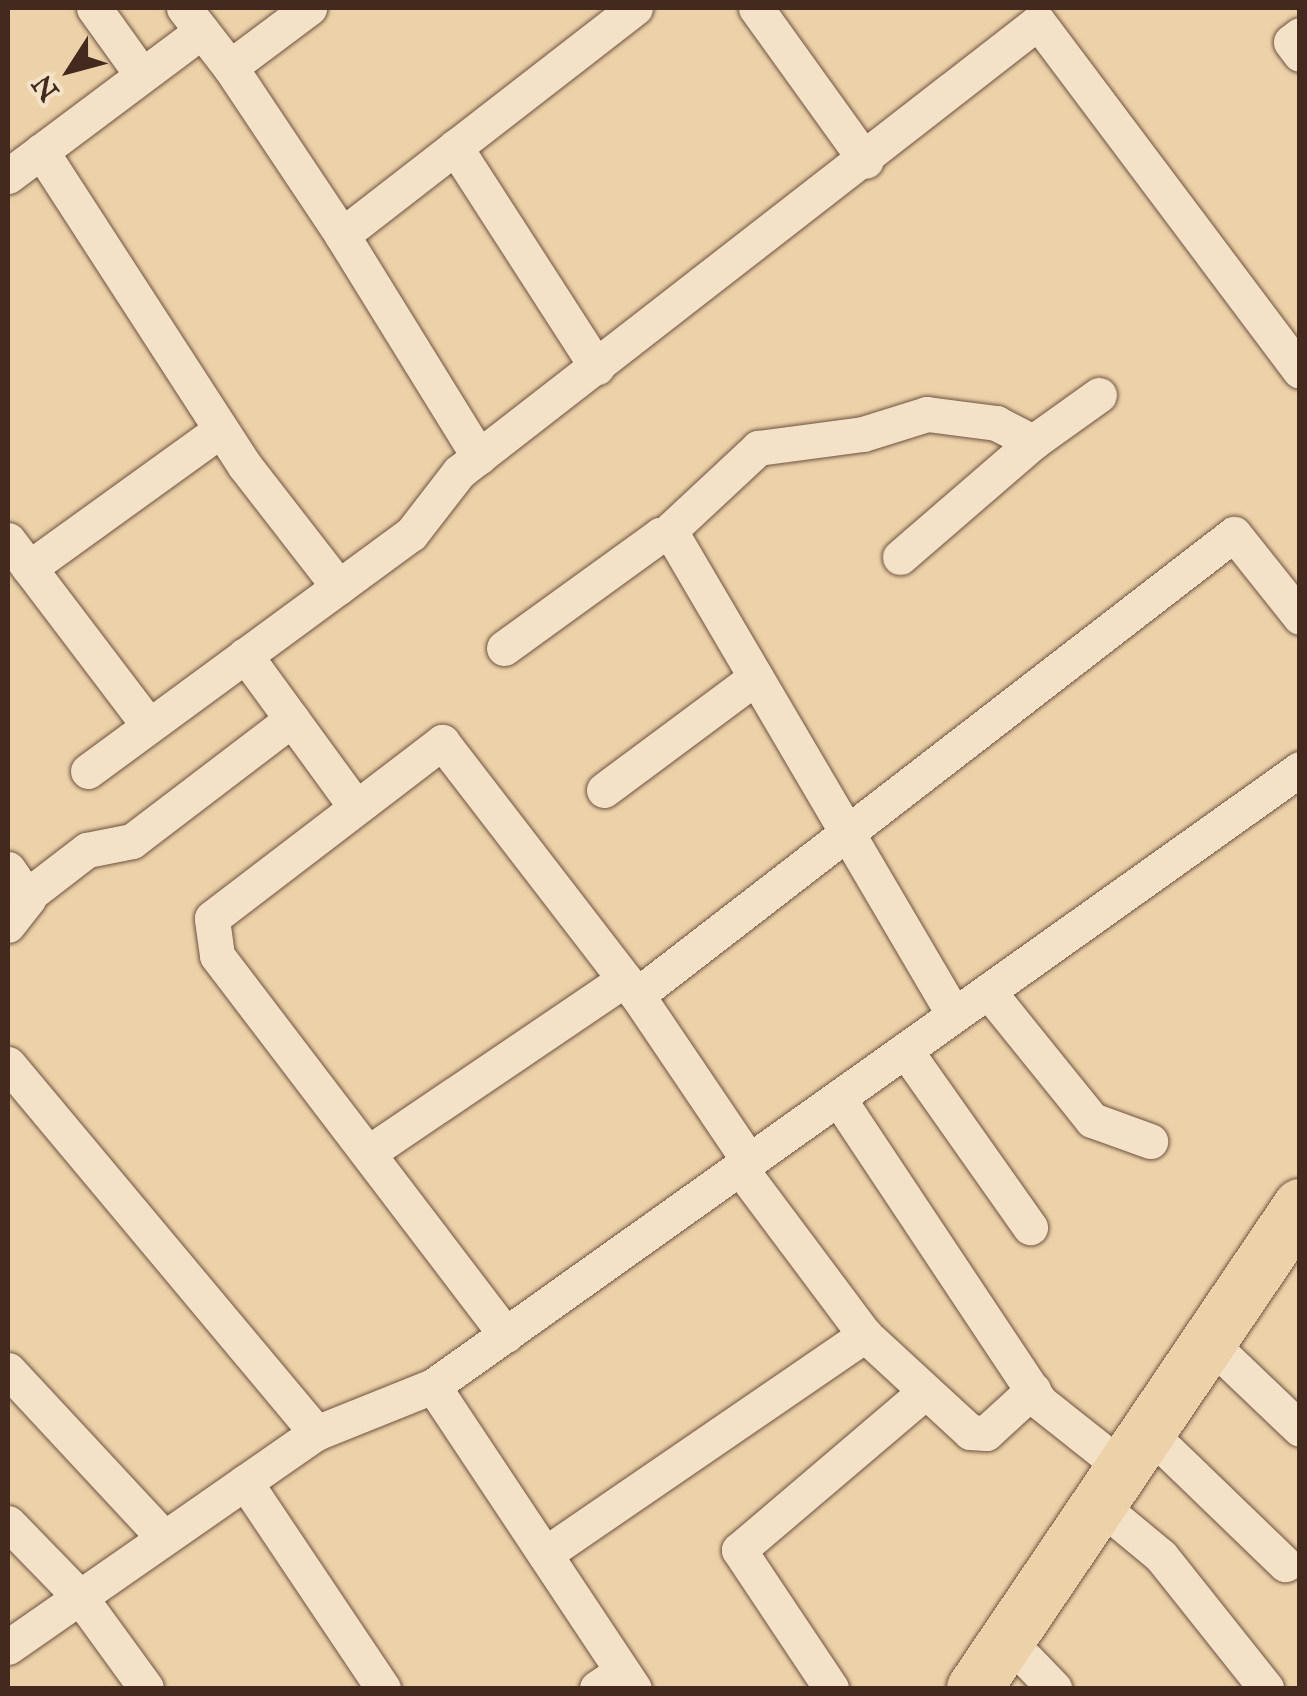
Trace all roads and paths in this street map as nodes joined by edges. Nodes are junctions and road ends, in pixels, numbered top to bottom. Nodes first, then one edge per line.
1 (94, 8) edge
2 (310, 8) edge
3 (636, 8) edge
4 (756, 8) edge
5 (1033, 15) edge
6 (193, 19) edge
7 (1300, 35) edge
8 (1300, 54) edge
9 (230, 67) junction
10 (142, 75) junction
11 (455, 147) junction
12 (42, 151) junction
13 (866, 162) junction
14 (8, 176) edge
15 (342, 235) junction
16 (597, 367) junction
17 (1300, 370) edge
18 (1100, 396) dead end
19 (220, 430) junction
20 (1034, 442) junction
21 (479, 456) junction
22 (667, 532) junction
23 (8, 540) edge
24 (900, 557) dead end
25 (29, 568) junction
26 (339, 586) junction
27 (1300, 617) edge
28 (504, 648) dead end
29 (245, 656) junction
30 (756, 677) junction
31 (292, 719) junction
32 (149, 726) junction
33 (1300, 769) edge
34 (88, 770) dead end
35 (604, 790) dead end
36 (354, 803) junction
37 (847, 832) junction
38 (14, 896) edge
39 (631, 987) junction
40 (988, 991) junction
41 (954, 1015) junction
42 (906, 1050) junction
43 (8, 1064) edge
44 (838, 1098) junction
45 (1150, 1142) dead end
46 (368, 1153) junction
47 (744, 1164) junction
48 (1300, 1206) edge
49 (1030, 1228) dead end
50 (1300, 1259) edge
51 (506, 1335) junction
52 (865, 1335) junction
53 (1221, 1352) junction
54 (8, 1370) edge
55 (433, 1386) junction
56 (1033, 1390) junction
57 (922, 1395) junction
58 (1300, 1428) edge
59 (316, 1433) junction
60 (245, 1482) junction
61 (1127, 1486) junction
62 (8, 1523) edge
63 (164, 1538) junction
64 (545, 1554) junction
65 (1285, 1564) dead end
66 (80, 1597) junction
67 (8, 1648) edge
68 (1030, 1679) edge
69 (618, 1683) edge
70 (141, 1687) edge
71 (383, 1688) edge
72 (831, 1688) edge
73 (974, 1688) edge
74 (1266, 1688) edge

1 - 10 street
2 - 9 street
3 - 11 street
4 - 13 street
5 - 13 street
5 - 17 street
6 - 9 street
6 - 10 street
7 - 8 street
9 - 15 street
10 - 12 street
11 - 15 street
11 - 16 street
12 - 14 street
12 - 19 street
13 - 16 street
15 - 21 street
16 - 21 street
18 - 20 street
19 - 25 street
19 - 26 street
20 - 22 street
20 - 24 street
21 - 26 street
22 - 28 street
22 - 30 street
23 - 25 street
25 - 32 street
26 - 29 street
27 - 37 street
29 - 31 street
29 - 32 street
30 - 35 street
30 - 37 street
31 - 36 street
31 - 38 street
32 - 34 street
33 - 40 street
36 - 39 street
36 - 46 street
37 - 39 street
37 - 41 street
39 - 46 street
39 - 47 street
40 - 41 street
40 - 45 street
41 - 42 street
42 - 44 street
42 - 49 street
43 - 59 street
44 - 47 street
44 - 56 street
46 - 51 street
47 - 51 street
47 - 52 street
48 - 53 highway
50 - 53 highway
51 - 55 street
52 - 57 street
52 - 64 street
53 - 58 street
53 - 61 highway
54 - 63 street
55 - 59 street
55 - 64 street
56 - 57 street
56 - 61 street
57 - 72 street
59 - 60 street
60 - 63 street
60 - 71 street
61 - 65 street
61 - 68 highway
61 - 73 highway
61 - 74 street
62 - 66 street
63 - 66 street
64 - 69 street
66 - 67 street
66 - 70 street

